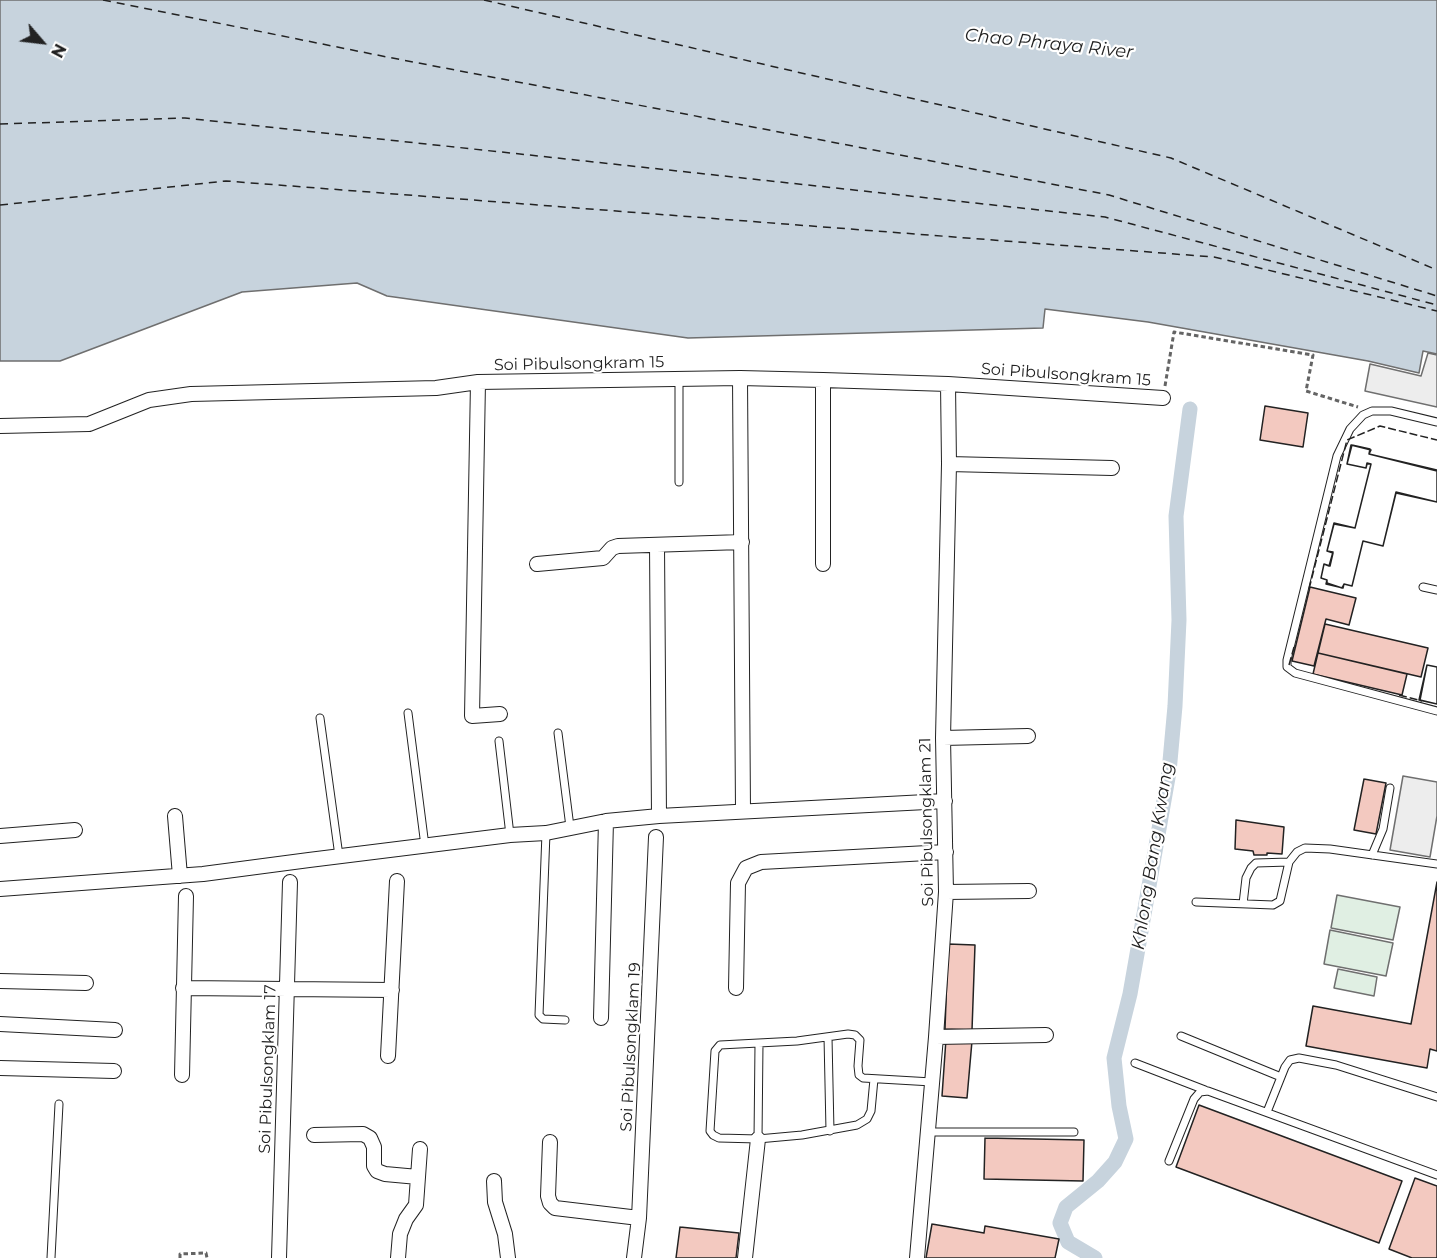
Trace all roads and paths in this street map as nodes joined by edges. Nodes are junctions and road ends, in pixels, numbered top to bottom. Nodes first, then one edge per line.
1 (740, 378) junction
2 (679, 379) junction
3 (823, 380) junction
4 (478, 382) junction
5 (948, 384) junction
6 (1163, 398) joint
7 (1372, 411) junction
8 (1437, 422) edge
9 (0, 426) edge
10 (949, 464) junction
11 (1112, 468) dead end
12 (679, 482) dead end
13 (742, 542) junction
14 (657, 545) junction
15 (537, 564) dead end
16 (823, 564) dead end
17 (1423, 586) dead end
18 (1437, 590) edge
19 (1437, 711) edge
20 (408, 713) dead end
21 (500, 714) dead end
22 (320, 718) dead end
23 (558, 733) dead end
24 (1028, 736) dead end
25 (943, 738) junction
26 (499, 741) dead end
27 (1390, 788) dead end
28 (945, 801) junction
29 (743, 811) junction
30 (175, 816) dead end
31 (659, 816) junction
32 (606, 821) junction
33 (570, 827) junction
34 (75, 830) dead end
35 (546, 833) junction
36 (510, 835) junction
37 (0, 836) edge
38 (656, 837) dead end
39 (425, 846) junction
40 (946, 852) junction
41 (1372, 855) junction
42 (339, 856) junction
43 (1289, 862) junction
44 (1437, 863) edge
45 (180, 876) junction
46 (397, 880) dead end
47 (290, 882) dead end
48 (0, 889) edge
49 (1029, 891) dead end
50 (946, 892) junction
51 (186, 896) dead end
52 (1196, 902) dead end
53 (1243, 904) junction
54 (0, 981) edge
55 (86, 983) dead end
56 (287, 987) junction
57 (183, 988) junction
58 (736, 988) dead end
59 (392, 990) junction
60 (601, 1018) dead end
61 (565, 1020) dead end
62 (0, 1024) edge
63 (115, 1030) dead end
64 (1046, 1035) dead end
65 (828, 1036) junction
66 (936, 1036) junction
67 (1181, 1036) dead end
68 (759, 1044) junction
69 (388, 1056) dead end
70 (1135, 1063) dead end
71 (0, 1068) edge
72 (114, 1071) dead end
73 (182, 1075) dead end
74 (1281, 1077) junction
75 (874, 1079) junction
76 (932, 1082) junction
77 (1208, 1091) junction
78 (1437, 1097) edge
79 (58, 1104) dead end
80 (1267, 1112) junction
81 (830, 1131) junction
82 (928, 1132) junction
83 (1074, 1132) dead end
84 (314, 1135) dead end
85 (758, 1139) junction
86 (550, 1142) dead end
87 (420, 1149) dead end
88 (1169, 1161) dead end
89 (1437, 1175) edge
90 (418, 1177) junction
91 (494, 1181) dead end
92 (639, 1218) junction
93 (180, 1256) edge
94 (51, 1258) edge
95 (207, 1258) edge
96 (279, 1258) edge
97 (398, 1258) edge
98 (508, 1258) edge
99 (634, 1258) edge
100 (745, 1258) edge
101 (917, 1258) edge

1 - 2 street, Soi Pibulsongkram 15
1 - 3 street, Soi Pibulsongkram 15
1 - 13 street
2 - 4 street, Soi Pibulsongkram 15
2 - 12 lane
3 - 5 street, Soi Pibulsongkram 15
3 - 16 street
4 - 9 street, Soi Pibulsongkram 15
4 - 21 street
5 - 6 street, Soi Pibulsongkram 15
5 - 10 street, Soi Pibulsongklam 21
6 - 7 path
7 - 8 lane
7 - 19 lane
10 - 11 street
10 - 25 street, Soi Pibulsongklam 21
13 - 14 street
13 - 29 street
14 - 15 street
14 - 31 street
17 - 18 lane
20 - 39 lane
22 - 42 lane
23 - 33 lane
24 - 25 street
25 - 28 street, Soi Pibulsongklam 21
26 - 36 lane
27 - 41 lane
28 - 29 street
28 - 40 street, Soi Pibulsongklam 21
29 - 31 street
30 - 45 street
31 - 32 street
32 - 33 street
32 - 60 street
33 - 35 street
34 - 37 street
35 - 36 street
35 - 61 lane
36 - 39 street
38 - 92 street, Soi Pibulsongklam 19
39 - 42 street
40 - 50 street, Soi Pibulsongklam 21
40 - 58 street
41 - 43 lane
41 - 44 lane
42 - 45 street
43 - 53 lane
43 - 53 lane
45 - 48 street
46 - 59 street
47 - 56 street, Soi Pibulsongklam 17
49 - 50 street
50 - 66 street, Soi Pibulsongklam 21
51 - 57 street
52 - 53 lane
54 - 55 street
56 - 57 street
56 - 59 street
56 - 96 street, Soi Pibulsongklam 17
57 - 73 street
59 - 69 street
62 - 63 street
64 - 66 street
65 - 68 lane
65 - 75 lane
65 - 81 lane
66 - 76 street, Soi Pibulsongklam 21
67 - 74 lane
68 - 85 lane
68 - 85 lane
70 - 77 lane
71 - 72 street
74 - 78 lane
74 - 80 lane
75 - 76 lane
75 - 81 lane
76 - 82 street, Soi Pibulsongklam 21
77 - 80 lane
77 - 88 lane
79 - 94 lane
80 - 89 lane
81 - 85 lane
82 - 83 lane
82 - 101 street, Soi Pibulsongklam 21
84 - 90 street
85 - 100 street
86 - 92 street
87 - 90 street
90 - 97 street
91 - 98 street
92 - 99 street, Soi Pibulsongklam 19
93 - 95 path

